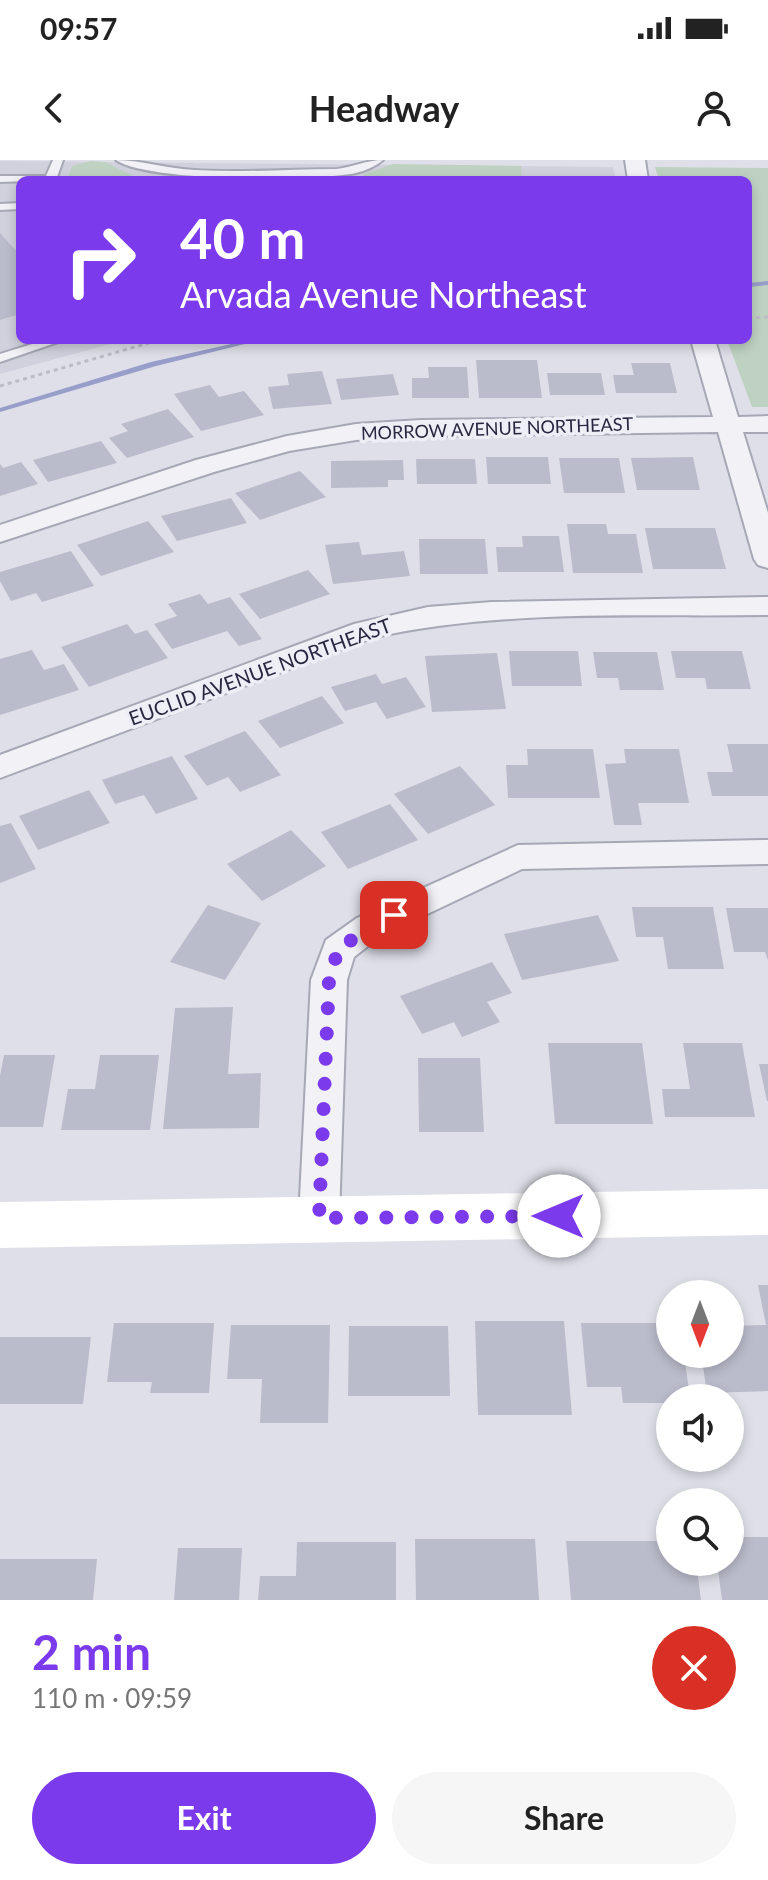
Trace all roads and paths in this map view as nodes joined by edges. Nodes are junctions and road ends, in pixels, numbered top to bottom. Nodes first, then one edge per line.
1 (121, 160) edge
2 (378, 160) edge
3 (45, 344) edge
4 (145, 344) edge
5 (704, 344) edge
6 (0, 358) edge
7 (0, 386) edge
8 (727, 424) junction
9 (768, 424) edge
10 (0, 534) edge
11 (768, 559) edge
12 (768, 606) edge
13 (0, 767) edge
14 (768, 852) edge
15 (768, 1212) edge
16 (319, 1218) junction
17 (0, 1225) edge

1 - 2 lane
3 - 6 lane
4 - 7 path
5 - 8 street
8 - 9 street, MORROW AVENUE NORTHEAST
8 - 10 street, MORROW AVENUE NORTHEAST
8 - 11 street
12 - 13 street, EUCLID AVENUE NORTHEAST
14 - 16 street
15 - 16 street
16 - 17 street

